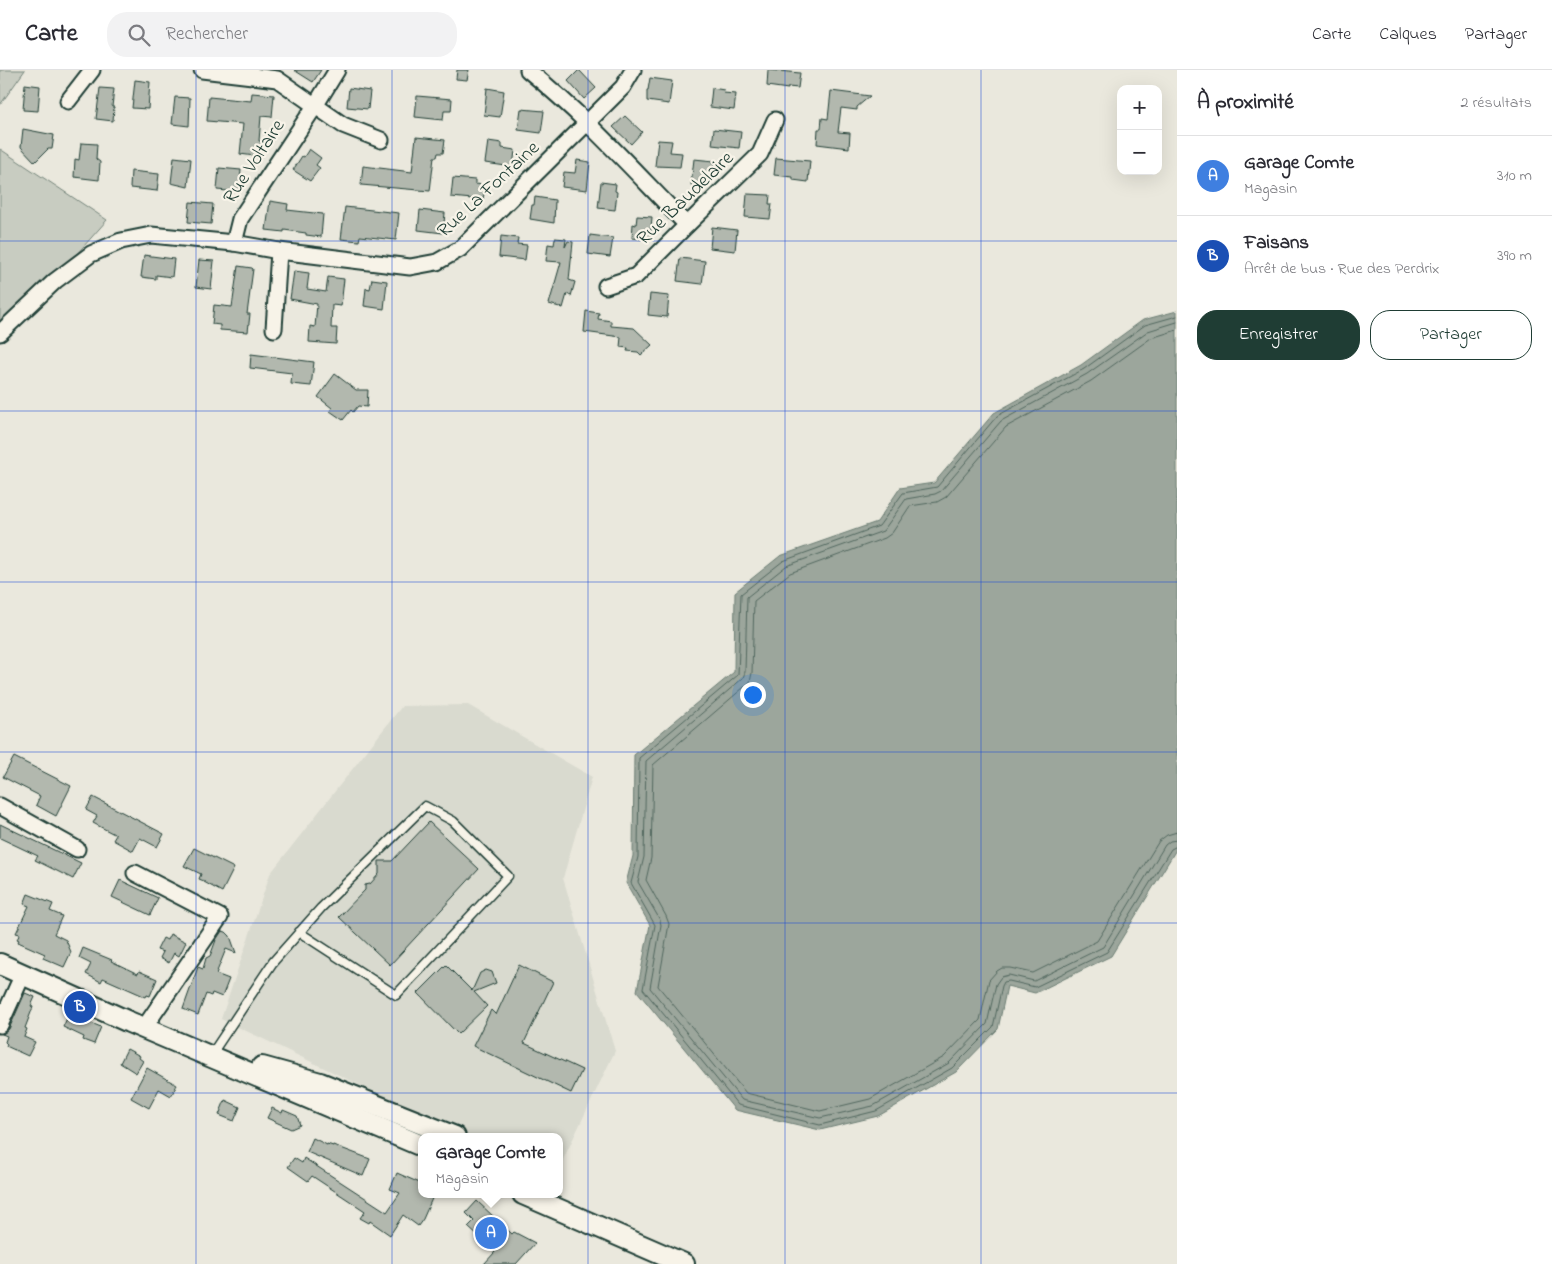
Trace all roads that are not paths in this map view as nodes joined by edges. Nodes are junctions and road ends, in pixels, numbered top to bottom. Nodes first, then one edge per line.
1 (92, 70) edge
2 (202, 70) edge
3 (337, 70) edge
4 (528, 70) edge
5 (632, 70) edge
6 (68, 101) dead end
7 (315, 106) junction
8 (775, 120) dead end
9 (587, 123) junction
10 (381, 140) dead end
11 (687, 225) junction
12 (234, 243) junction
13 (279, 251) junction
14 (606, 286) dead end
15 (274, 329) dead end
16 (0, 334) edge
17 (0, 806) edge
18 (77, 849) dead end
19 (135, 873) dead end
20 (300, 932) junction
21 (0, 964) edge
22 (23, 974) junction
23 (0, 1025) edge
24 (147, 1029) junction
25 (210, 1056) junction
26 (378, 1116) junction
27 (416, 1121) junction
28 (445, 1133) edge
29 (415, 1143) edge
30 (532, 1198) edge
31 (544, 1198) edge
32 (563, 1211) junction
33 (684, 1264) edge

1 - 6 street
2 - 7 street
3 - 7 street, Rue Voltaire
4 - 9 street
5 - 9 street, Rue La Fontaine
7 - 10 street
7 - 12 street, Rue Voltaire
8 - 11 street, Rue Baudelaire
9 - 11 street
9 - 13 street, Rue La Fontaine
11 - 14 street, Rue Baudelaire
12 - 13 street, Rue La Fontaine
12 - 16 street, Rue La Fontaine
13 - 15 street
17 - 18 street
19 - 24 street
20 - 20 lane
20 - 25 lane
21 - 22 main road
22 - 23 street
22 - 24 main road
24 - 25 main road
25 - 26 main road
26 - 27 main road
26 - 29 main road
27 - 28 main road
27 - 29 main road
30 - 32 main road
31 - 32 main road
32 - 33 main road

